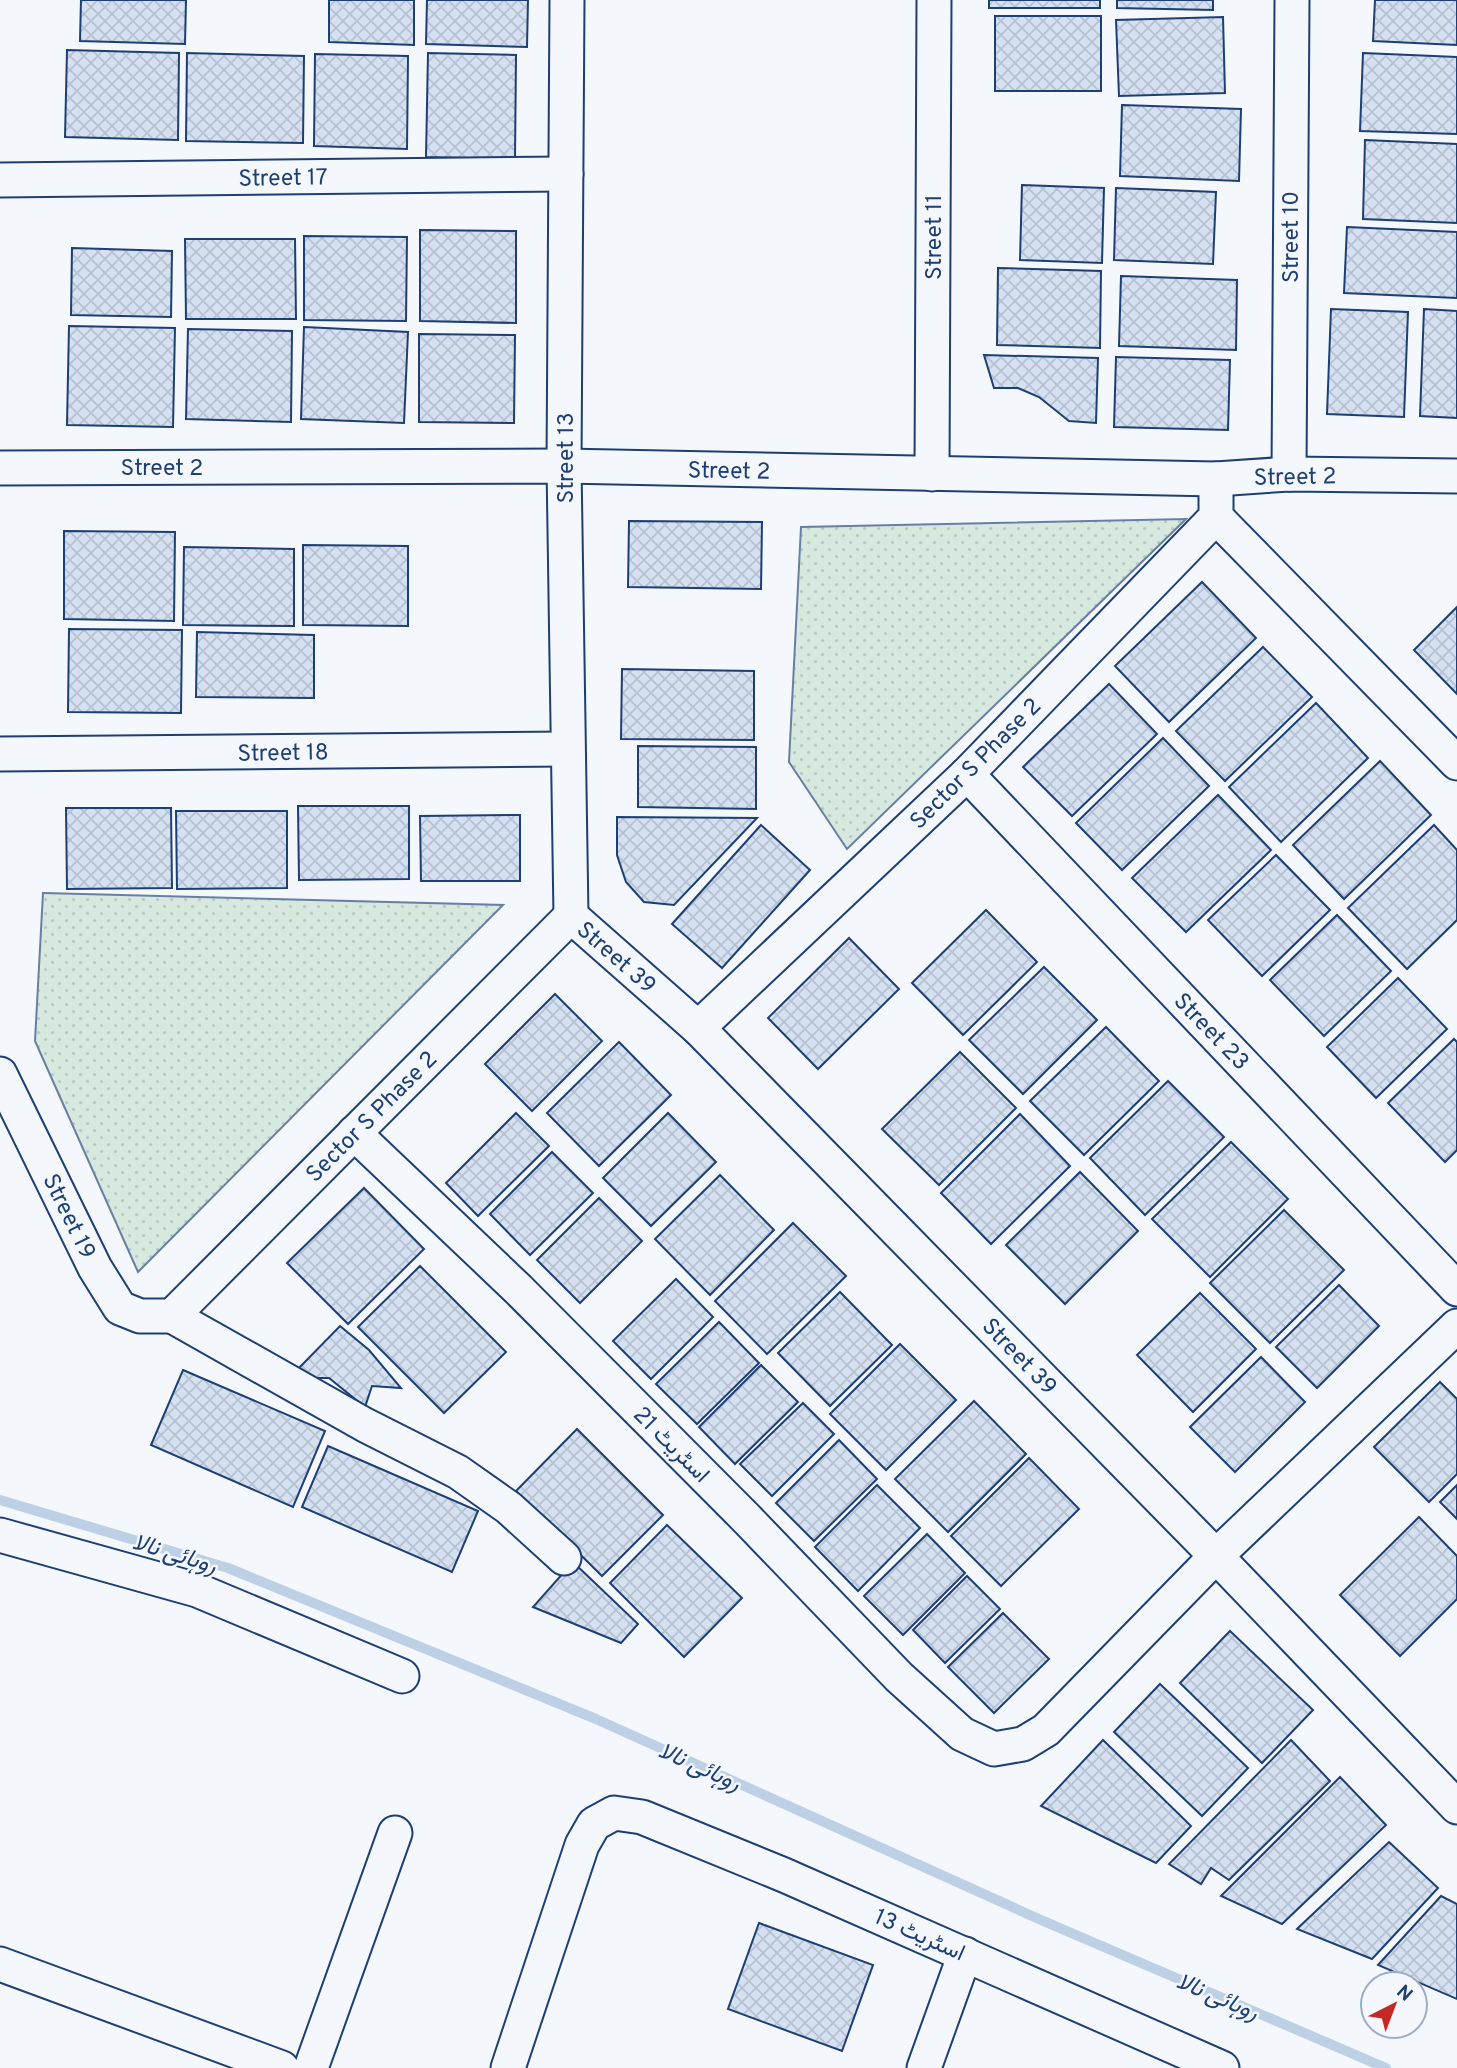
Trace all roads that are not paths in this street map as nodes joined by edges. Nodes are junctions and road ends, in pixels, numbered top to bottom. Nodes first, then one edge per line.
1 (567, 0) edge
2 (934, 0) edge
3 (1292, 0) edge
4 (566, 174) junction
5 (0, 180) edge
6 (564, 467) junction
7 (0, 468) edge
8 (932, 474) junction
9 (1289, 474) junction
10 (1457, 476) edge
11 (1216, 479) junction
12 (1216, 517) junction
13 (567, 749) junction
14 (0, 754) edge
15 (1457, 764) edge
16 (967, 774) junction
17 (571, 916) junction
18 (698, 1028) junction
19 (0, 1074) edge
20 (354, 1133) junction
21 (1457, 1289) edge
22 (172, 1316) junction
23 (1457, 1326) edge
24 (0, 1535) edge
25 (1216, 1556) junction
26 (564, 1558) dead end
27 (402, 1675) dead end
28 (1457, 1807) edge
29 (395, 1833) dead end
30 (965, 1954) junction
31 (0, 1964) edge
32 (282, 2068) edge
33 (311, 2068) edge
34 (508, 2068) edge
35 (924, 2068) edge
36 (1222, 2068) edge

1 - 4 street, Street 13
2 - 8 street, Street 11
3 - 9 street, Street 10
4 - 5 street, Street 17
4 - 6 street, Street 13
6 - 7 street, Street 2
6 - 8 street, Street 2
6 - 13 street, Street 13
8 - 11 street, Street 2
9 - 10 street, Street 2
9 - 11 street, Street 2
11 - 12 street
12 - 15 street
12 - 16 street, Sector S Phase 2
13 - 14 street, Street 18
13 - 17 street, Street 13
16 - 18 street, Sector S Phase 2
16 - 21 street, Street 23
17 - 18 street, Street 39
17 - 20 street, Sector S Phase 2
18 - 25 street, Street 39
19 - 22 street, Street 19
20 - 22 street, Sector S Phase 2
20 - 25 street, اسٹریٹ 21
22 - 26 street
23 - 25 street
24 - 27 street
25 - 28 street, Street 39
29 - 33 street
30 - 34 street, اسٹریٹ 13
30 - 35 street
30 - 36 street, اسٹریٹ 13
31 - 32 street

